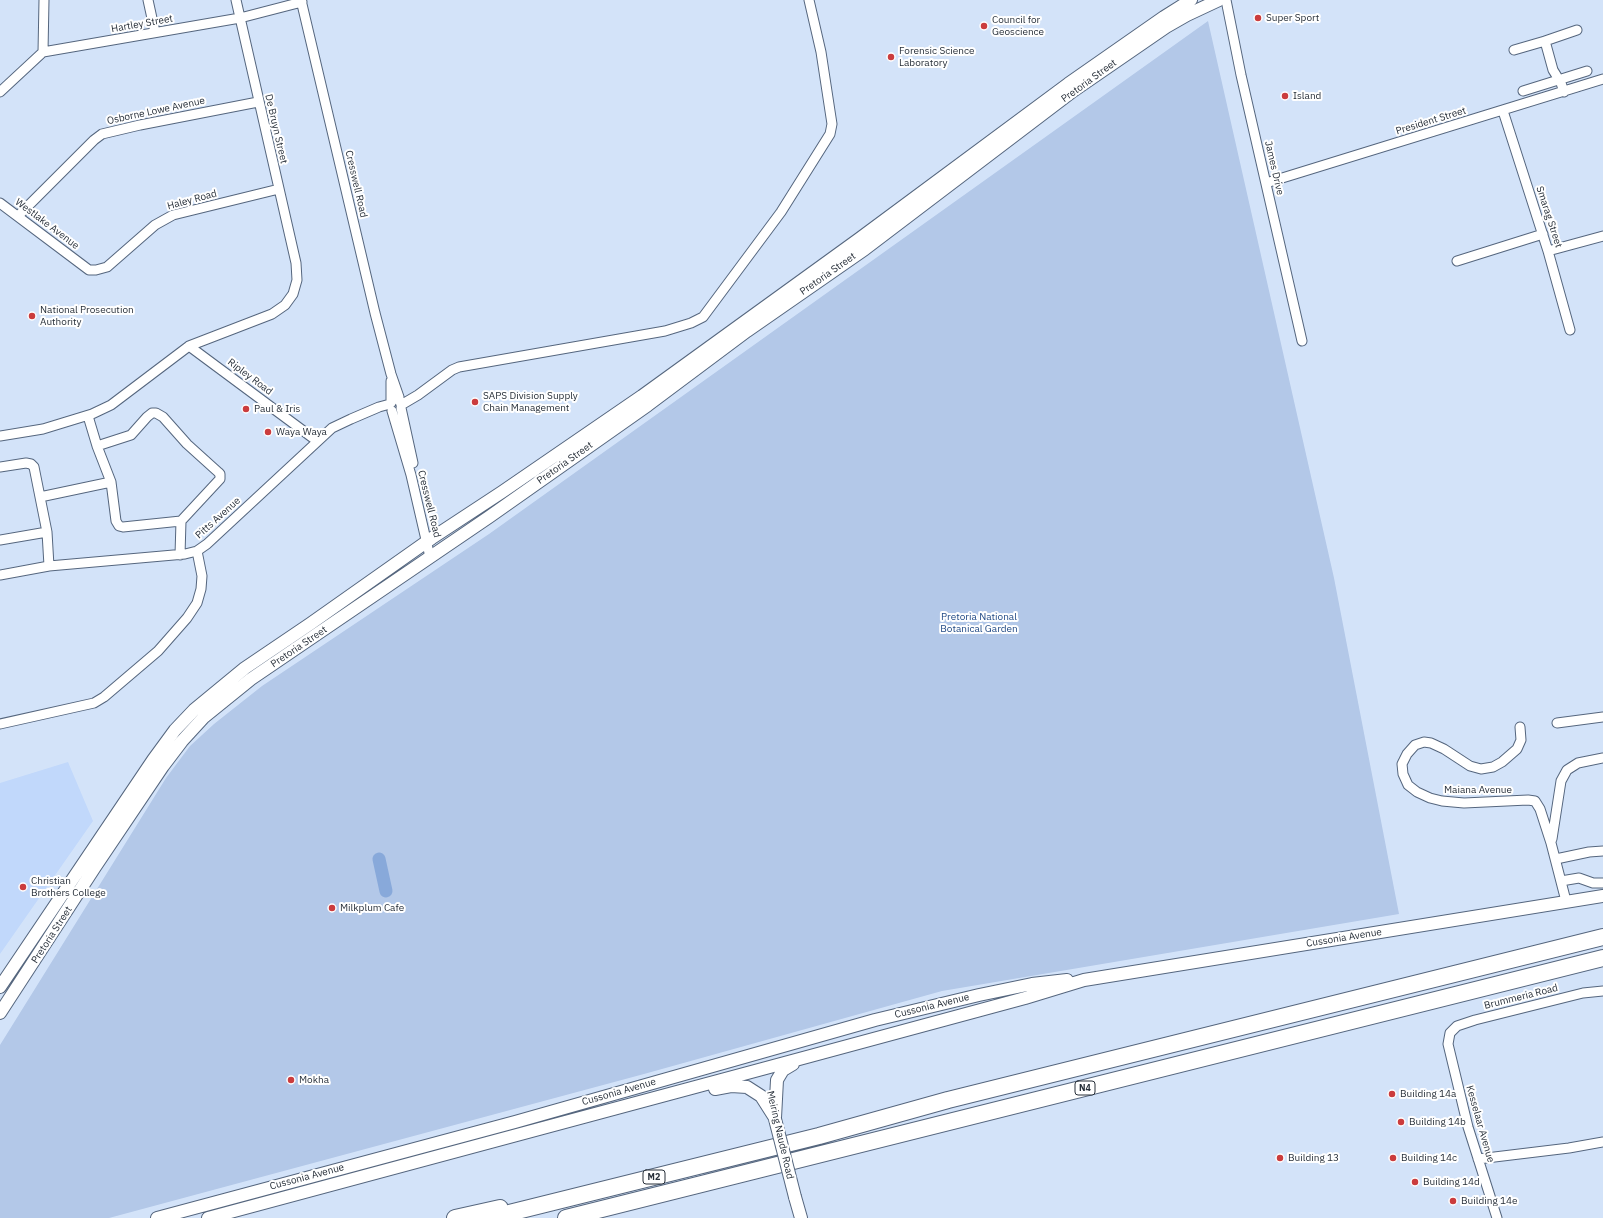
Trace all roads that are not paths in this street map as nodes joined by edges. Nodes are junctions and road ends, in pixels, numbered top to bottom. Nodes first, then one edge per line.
1 (44, 0) edge
2 (148, 0) edge
3 (236, 0) edge
4 (809, 0) edge
5 (1191, 0) edge
6 (1219, 0) edge
7 (1226, 0) edge
8 (302, 1) edge
9 (240, 18) junction
10 (1577, 30) dead end
11 (155, 32) junction
12 (1545, 41) junction
13 (1514, 50) dead end
14 (43, 52) junction
15 (1587, 71) dead end
16 (1603, 79) edge
17 (1559, 80) junction
18 (1523, 91) dead end
19 (0, 92) edge
20 (1564, 92) junction
21 (258, 102) junction
22 (1503, 111) junction
23 (1266, 183) junction
24 (279, 189) junction
25 (0, 203) edge
26 (18, 216) junction
27 (1543, 234) junction
28 (1603, 236) edge
29 (1548, 251) junction
30 (1457, 261) dead end
31 (81, 264) joint
32 (1570, 330) dead end
33 (1302, 341) dead end
34 (189, 346) junction
35 (395, 406) junction
36 (88, 416) junction
37 (0, 436) edge
38 (318, 441) junction
39 (97, 446) junction
40 (0, 467) edge
41 (111, 482) junction
42 (40, 497) junction
43 (180, 521) junction
44 (46, 532) junction
45 (0, 540) edge
46 (429, 540) junction
47 (197, 551) junction
48 (180, 555) junction
49 (433, 555) junction
50 (49, 566) junction
51 (0, 575) edge
52 (1603, 717) edge
53 (1557, 723) dead end
54 (0, 724) edge
55 (1520, 727) dead end
56 (1603, 758) edge
57 (1551, 843) junction
58 (1603, 851) edge
59 (1556, 859) junction
60 (1561, 881) junction
61 (1603, 883) edge
62 (1603, 896) edge
63 (1566, 902) junction
64 (1603, 937) edge
65 (1603, 958) edge
66 (1084, 980) junction
67 (0, 986) edge
68 (1603, 991) edge
69 (0, 1013) edge
70 (1449, 1035) joint
71 (761, 1052) junction
72 (820, 1053) junction
73 (766, 1068) junction
74 (659, 1096) junction
75 (775, 1119) junction
76 (819, 1136) junction
77 (1603, 1142) edge
78 (1478, 1159) junction
79 (157, 1218) edge
80 (208, 1218) edge
81 (455, 1218) edge
82 (489, 1218) edge
83 (566, 1218) edge
84 (801, 1218) edge
85 (1497, 1218) edge

1 - 14 street
2 - 11 street
3 - 9 street, De Bruyn Street
4 - 35 street
5 - 46 main road, Pretoria Street
6 - 49 main road, Pretoria Street
7 - 23 street, James Drive
8 - 9 street, Hartley Street
8 - 35 street, Cresswell Road
9 - 11 street, Hartley Street
9 - 21 street, De Bruyn Street
10 - 12 street
11 - 14 street, Hartley Street
12 - 13 street
12 - 17 street
14 - 19 street
15 - 17 street
16 - 20 street, President Street
17 - 18 street
17 - 20 street
20 - 22 street, President Street
21 - 24 street, De Bruyn Street
21 - 26 street, Osborne Lowe Avenue
22 - 23 street, President Street
22 - 27 street, Smarag Street
23 - 33 street, James Drive
24 - 31 street, Haley Road
24 - 34 street, De Bruyn Street
25 - 26 street, Westlake Avenue
26 - 31 street, Westlake Avenue
27 - 29 street, Smarag Street
27 - 30 street
28 - 29 street
29 - 32 street, Smarag Street
34 - 36 street, De Bruyn Street
34 - 38 street, Ripley Road
35 - 38 street, Pitts Avenue
35 - 46 street, Cresswell Road
36 - 37 street, De Bruyn Street
36 - 39 street
38 - 47 street, Pitts Avenue
39 - 41 street
39 - 43 street
40 - 42 street
41 - 42 street
41 - 43 street
42 - 44 street
43 - 48 street
44 - 45 street
44 - 50 street
46 - 49 street, Cresswell Road
46 - 67 main road, Pretoria Street
47 - 48 street, Pitts Avenue
47 - 54 street
48 - 50 street, Pitts Avenue
49 - 69 main road, Pretoria Street
50 - 51 street, Pitts Avenue
52 - 53 street
55 - 57 street, Maiana Avenue
56 - 57 street
57 - 59 street, Maiana Avenue
58 - 59 street
59 - 60 street, Maiana Avenue
60 - 61 street
60 - 63 street, Maiana Avenue
62 - 63 main road, Cussonia Avenue
63 - 66 main road, Cussonia Avenue
64 - 76 highway, N4
65 - 83 highway, N4
66 - 71 main road, Cussonia Avenue
66 - 72 main road, Cussonia Avenue
68 - 70 street, Brummeria Road
70 - 78 street, Kesselaar Avenue
71 - 73 main road, Meiring Naude Road
71 - 79 main road, Cussonia Avenue
72 - 73 main road, Cussonia Avenue
72 - 75 main road
73 - 74 main road, Cussonia Avenue
73 - 75 main road, Meiring Naude Road
74 - 75 main road
74 - 80 main road, Cussonia Avenue
75 - 84 main road, Meiring Naude Road, bridge
76 - 81 highway
76 - 82 highway, M2
77 - 78 street
78 - 85 street, Kesselaar Avenue

